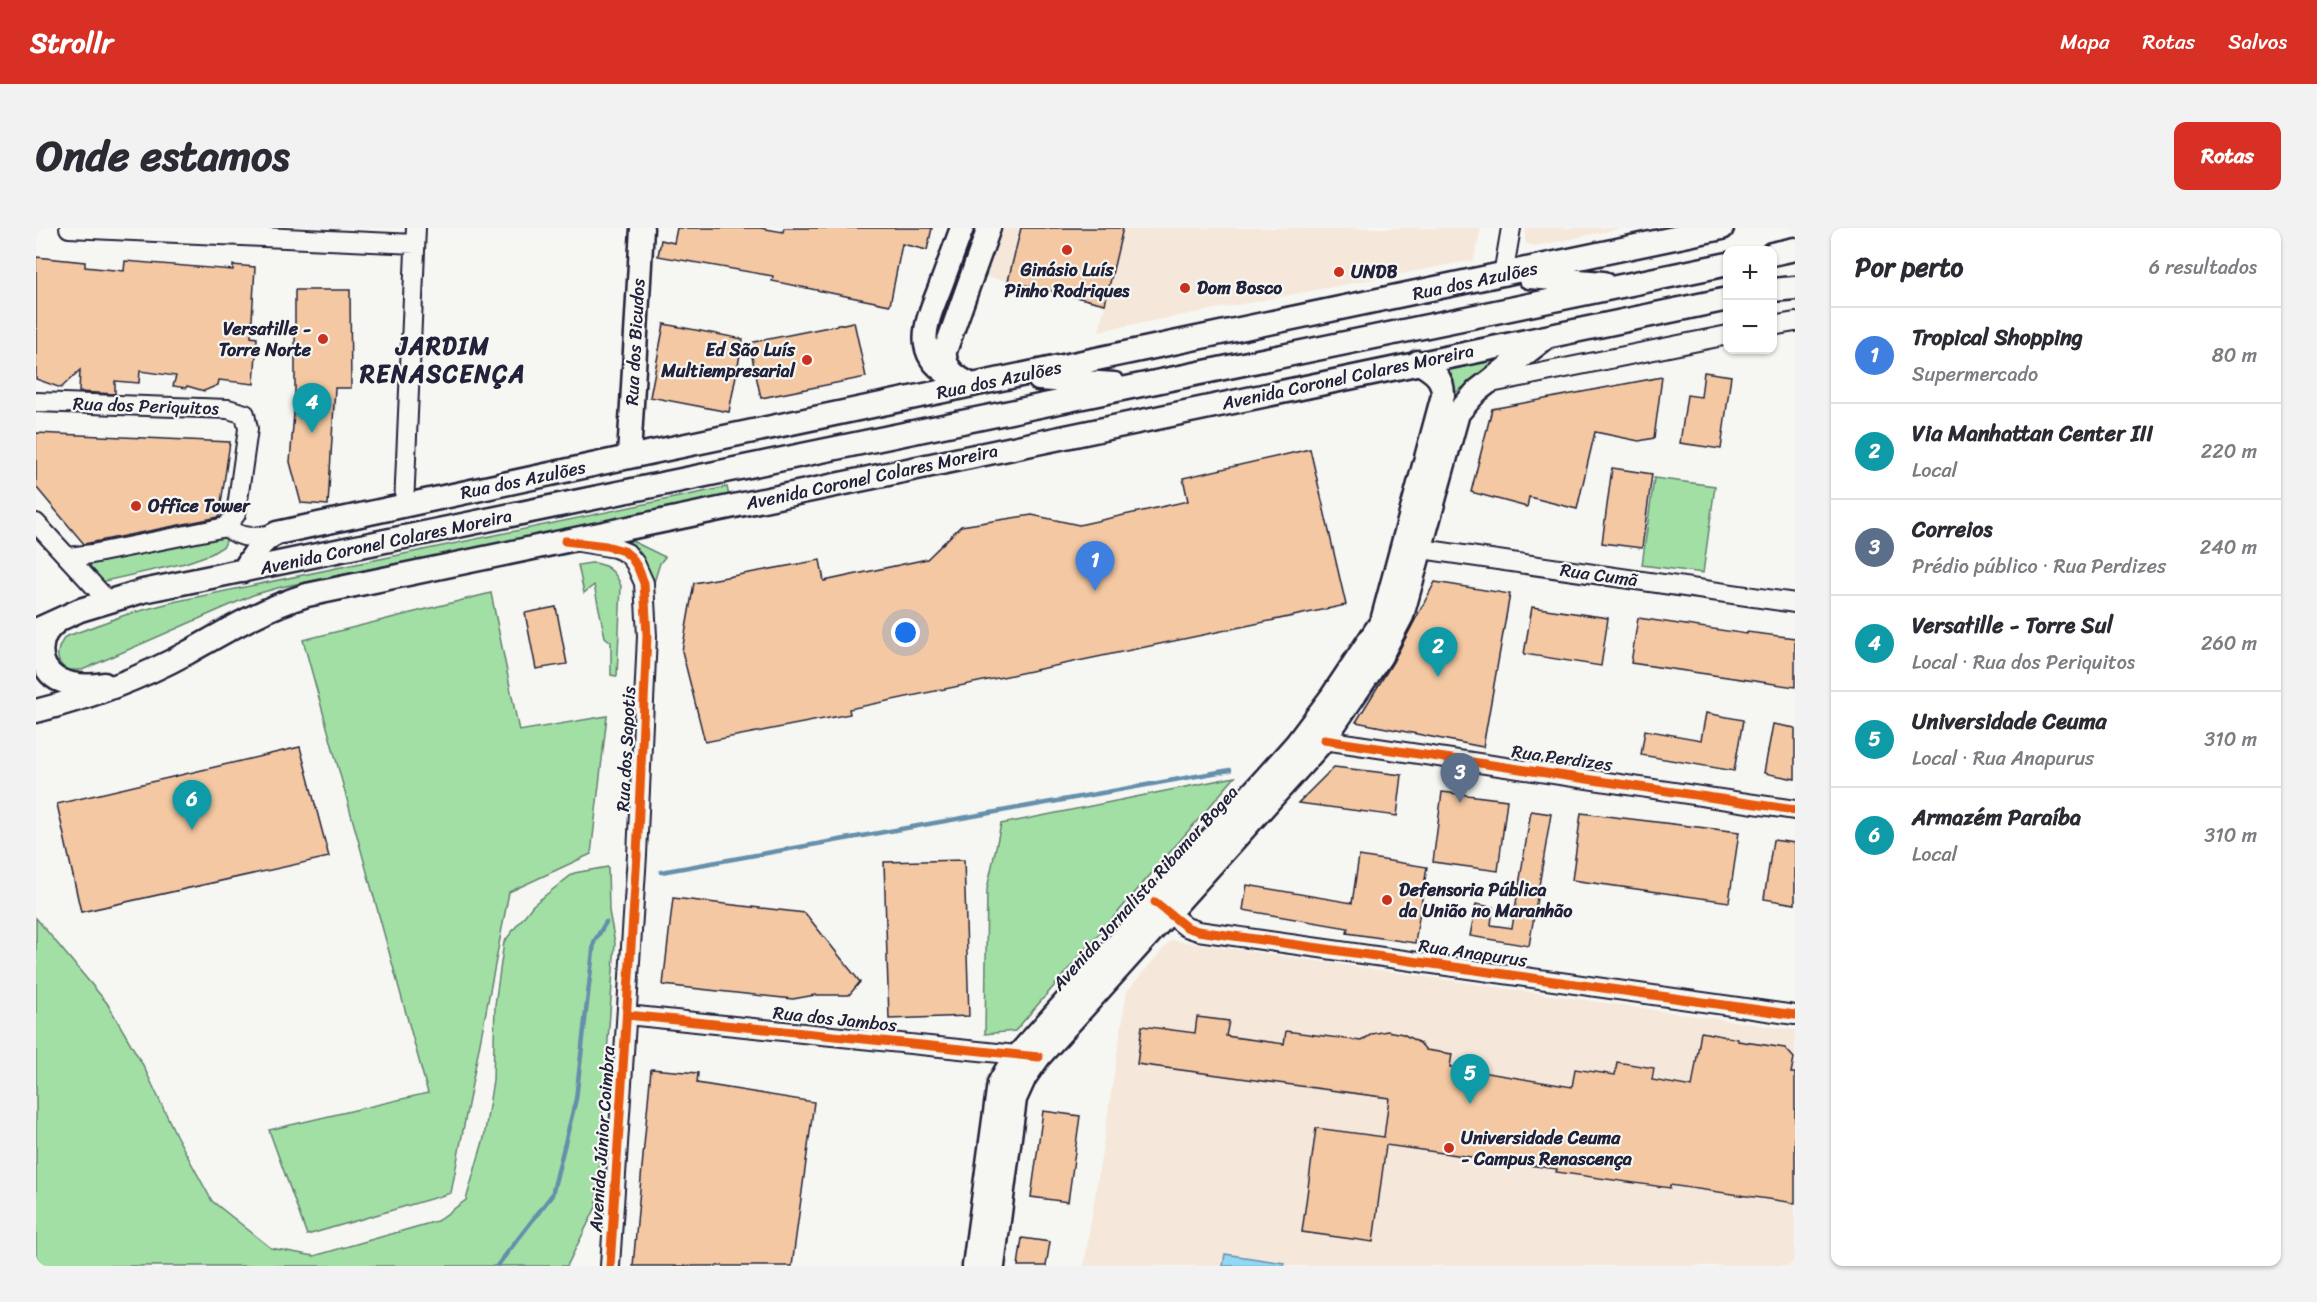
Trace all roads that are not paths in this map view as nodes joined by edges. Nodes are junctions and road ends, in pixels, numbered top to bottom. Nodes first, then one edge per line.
1 (69, 228) edge
2 (642, 228) edge
3 (962, 228) edge
4 (989, 228) edge
5 (1511, 228) edge
6 (1722, 228) edge
7 (416, 236) edge
8 (1795, 249) edge
9 (1777, 253) edge
10 (1723, 265) edge
11 (1503, 275) junction
12 (1630, 285) junction
13 (1795, 288) edge
14 (1777, 290) edge
15 (1723, 300) edge
16 (1795, 322) edge
17 (1777, 325) edge
18 (1550, 335) junction
19 (1723, 336) edge
20 (1418, 362) junction
21 (1011, 377) junction
22 (967, 382) junction
23 (1485, 385) junction
24 (1142, 386) junction
25 (36, 402) edge
26 (618, 459) junction
27 (404, 506) junction
28 (516, 515) junction
29 (36, 523) edge
30 (226, 527) junction
31 (277, 533) junction
32 (565, 541) junction
33 (1411, 548) junction
34 (69, 557) junction
35 (243, 571) junction
36 (107, 600) junction
37 (1795, 603) edge
38 (64, 617) junction
39 (36, 630) edge
40 (146, 673) junction
41 (36, 711) edge
42 (1324, 740) junction
43 (1795, 810) edge
44 (1162, 907) junction
45 (627, 1015) junction
46 (1795, 1015) edge
47 (1029, 1056) junction
48 (610, 1266) edge
49 (974, 1266) edge
50 (993, 1266) edge

1 - 7 street
2 - 26 main road, Rua dos Bicudos
3 - 22 main road
4 - 22 main road
5 - 11 street
6 - 11 main road, Rua dos Azulões
7 - 27 street
8 - 9 main road
10 - 12 main road, Avenida Coronel Colares Moreira
11 - 12 main road
11 - 21 main road, Rua dos Azulões
12 - 24 main road, Avenida Coronel Colares Moreira
13 - 14 main road
15 - 18 main road, Avenida Coronel Colares Moreira
16 - 17 street
18 - 20 main road, Avenida Coronel Colares Moreira
18 - 23 main road, Avenida Jornalista Ribamar Bogea
19 - 23 street, Avenida Coronel Colares Moreira
20 - 32 main road, Avenida Coronel Colares Moreira
20 - 33 main road, Avenida Jornalista Ribamar Bogea
21 - 22 main road, Rua dos Azulões
21 - 24 main road
22 - 26 main road, Rua dos Azulões
23 - 33 main road, Avenida Jornalista Ribamar Bogea
24 - 28 main road, Avenida Coronel Colares Moreira
25 - 30 street, Rua dos Periquitos
26 - 27 main road, Rua dos Azulões
26 - 28 main road
27 - 31 main road, Rua dos Azulões
28 - 35 main road, Avenida Coronel Colares Moreira
29 - 34 street
30 - 31 street, Rua dos Azulões
30 - 34 street
31 - 35 main road, Rua dos Azulões
32 - 40 main road, Avenida Coronel Colares Moreira
32 - 45 street, Rua dos Sapotis
33 - 37 street, Rua Cumã
33 - 42 main road, Avenida Jornalista Ribamar Bogea
33 - 44 main road, Avenida Jornalista Ribamar Bogea
34 - 36 street
35 - 36 main road, Avenida Coronel Colares Moreira
36 - 38 main road, Avenida Coronel Colares Moreira
38 - 39 main road, Avenida Coronel Colares Moreira
38 - 40 main road
40 - 41 main road, Avenida Coronel Colares Moreira
42 - 43 street, Rua Perdizes
42 - 44 main road, Avenida Jornalista Ribamar Bogea
44 - 46 street, Rua Anapurus
44 - 47 main road, Avenida Jornalista Ribamar Bogea
45 - 47 street, Rua dos Jambos
45 - 48 street, Avenida Júnior Coimbra
47 - 49 main road, Avenida Jornalista Ribamar Bogea
47 - 50 main road, Avenida Jornalista Ribamar Bogea

